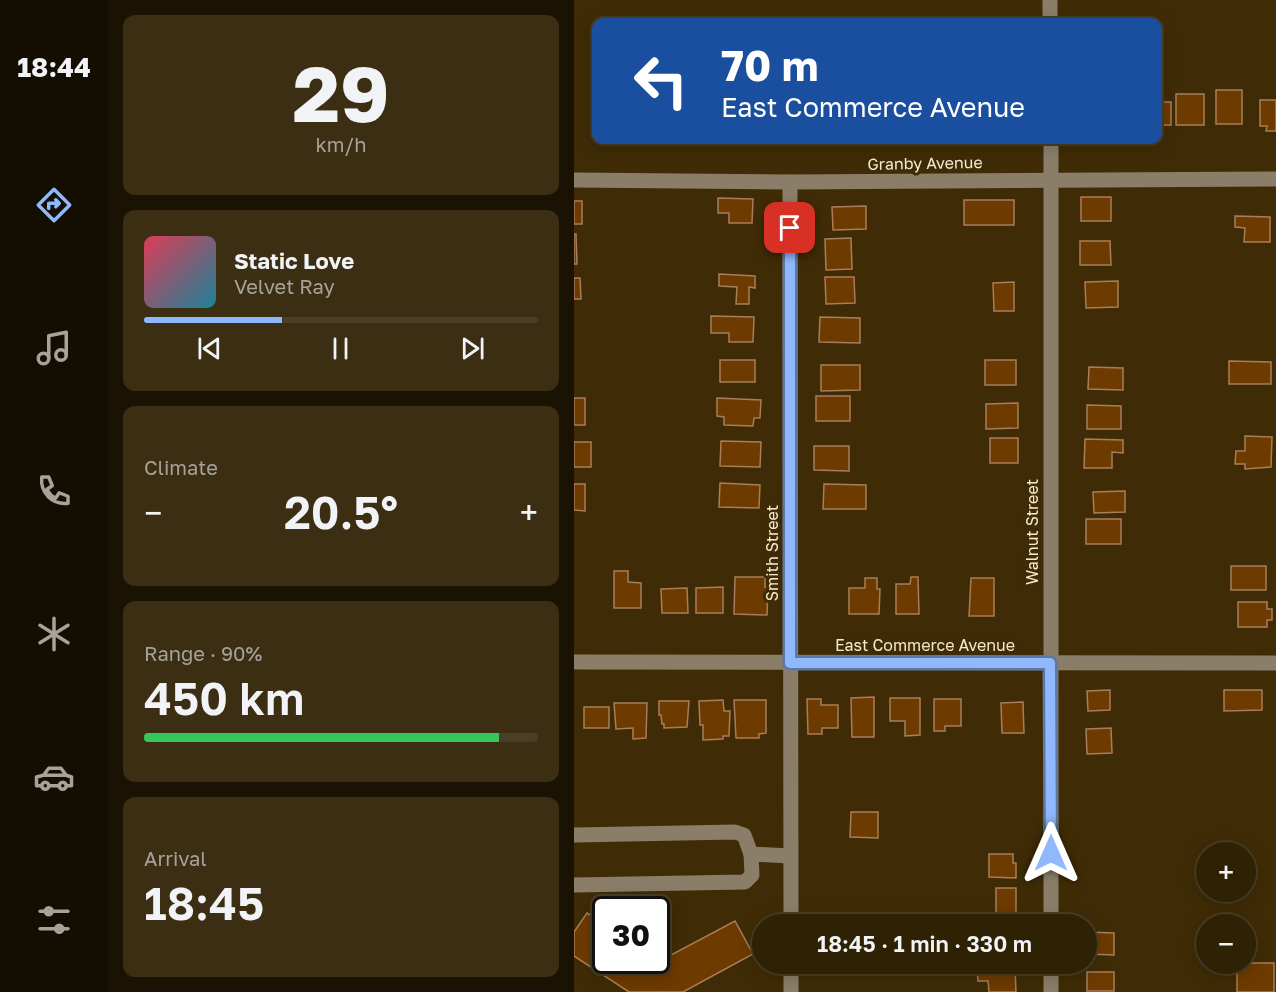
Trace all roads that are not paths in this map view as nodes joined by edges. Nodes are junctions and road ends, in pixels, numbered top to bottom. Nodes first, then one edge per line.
1 (1050, 0) edge
2 (1050, 18) edge
3 (1051, 144) edge
4 (1276, 179) edge
5 (574, 180) edge
6 (1051, 180) junction
7 (790, 182) junction
8 (574, 662) edge
9 (790, 663) junction
10 (1050, 663) junction
11 (1276, 663) edge
12 (574, 835) edge
13 (751, 854) junction
14 (790, 856) junction
15 (574, 885) edge
16 (790, 914) edge
17 (1051, 914) edge
18 (791, 974) edge
19 (1051, 974) edge
20 (791, 992) edge
21 (1051, 992) edge

1 - 2 street
3 - 6 street, Walnut Street
4 - 6 street, Granby Avenue
5 - 7 street, Granby Avenue
6 - 7 street, Granby Avenue
6 - 10 street, Walnut Street
7 - 9 street, Smith Street
8 - 9 street, East Commerce Avenue
9 - 10 street, East Commerce Avenue
9 - 14 street, Smith Street
10 - 11 street, East Commerce Avenue
10 - 17 street, Walnut Street
12 - 13 street
13 - 14 street
13 - 15 street
14 - 16 street, Smith Street
18 - 20 street
19 - 21 street

